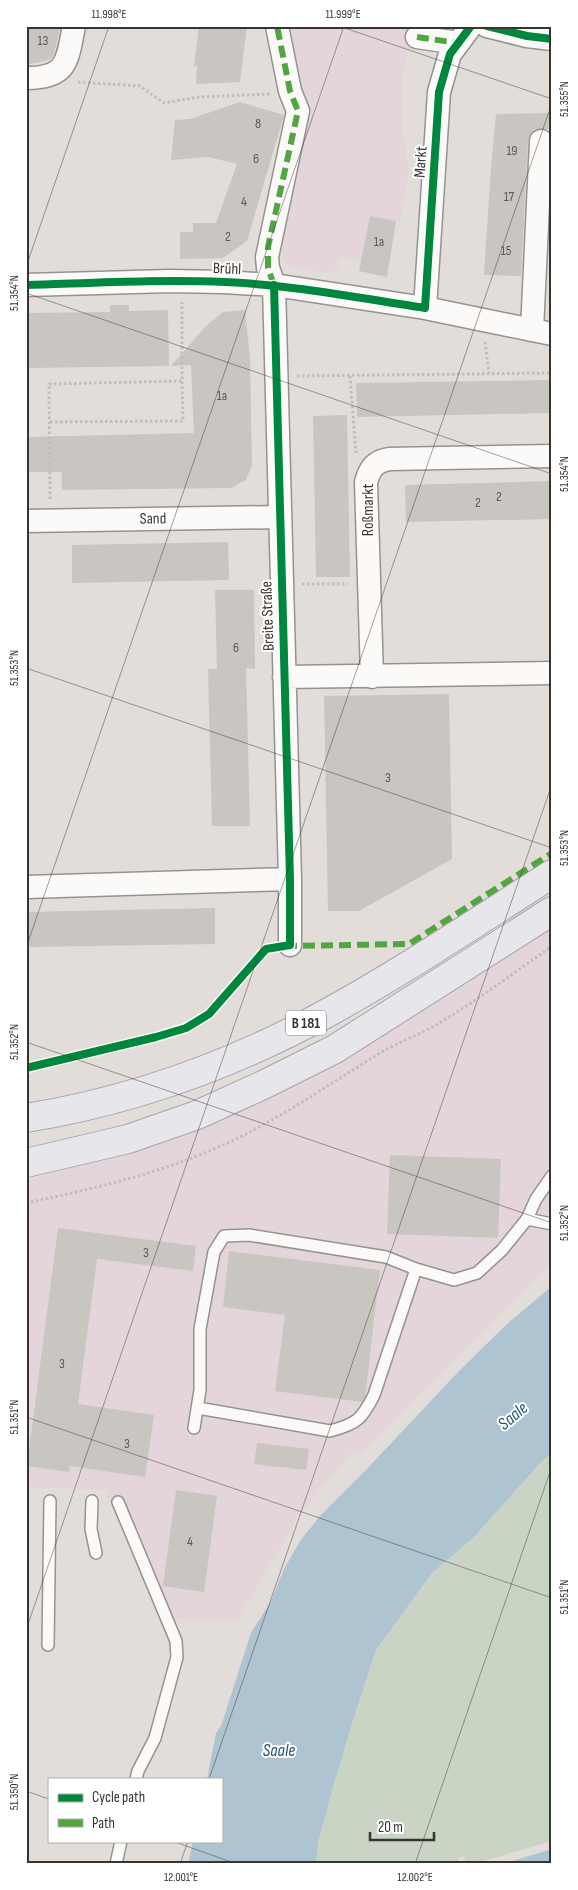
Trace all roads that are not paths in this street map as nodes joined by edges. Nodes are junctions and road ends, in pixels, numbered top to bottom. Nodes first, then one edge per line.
1 (74, 26) edge
2 (277, 26) edge
3 (487, 26) edge
4 (464, 34) edge
5 (417, 37) dead end
6 (552, 39) edge
7 (26, 78) edge
8 (541, 141) dead end
9 (545, 227) edge
10 (26, 285) edge
11 (274, 285) junction
12 (425, 308) junction
13 (542, 332) edge
14 (552, 456) edge
15 (280, 517) junction
16 (26, 520) edge
17 (552, 673) edge
18 (284, 677) junction
19 (372, 677) junction
20 (552, 874) edge
21 (290, 879) junction
22 (26, 887) edge
23 (552, 911) edge
24 (290, 945) dead end
25 (31, 1118) edge
26 (35, 1162) edge
27 (552, 1176) edge
28 (527, 1219) junction
29 (552, 1224) edge
30 (416, 1269) junction
31 (198, 1408) junction
32 (194, 1428) dead end
33 (50, 1501) dead end
34 (92, 1501) dead end
35 (118, 1502) dead end
36 (96, 1553) dead end
37 (48, 1645) dead end
38 (136, 1778) edge
39 (121, 1842) edge
40 (116, 1864) edge

1 - 7 street
2 - 11 street
3 - 6 street
4 - 5 street, Markt
4 - 12 street, Markt
8 - 9 street
9 - 13 street
10 - 11 street, Brühl
11 - 12 street, Brühl
11 - 15 street, Breite Straße
12 - 13 street, Brühl
14 - 19 street, Roßmarkt
15 - 16 street, Sand
15 - 18 street, Breite Straße
17 - 19 street
18 - 19 street
18 - 21 street, Breite Straße
20 - 25 main road, B 181
21 - 22 street
21 - 24 street, Breite Straße
23 - 26 main road, B 181
27 - 28 lane
28 - 29 lane
28 - 30 lane
30 - 31 lane
30 - 31 lane
31 - 32 lane
33 - 37 lane
34 - 36 lane
35 - 38 lane
39 - 40 lane

